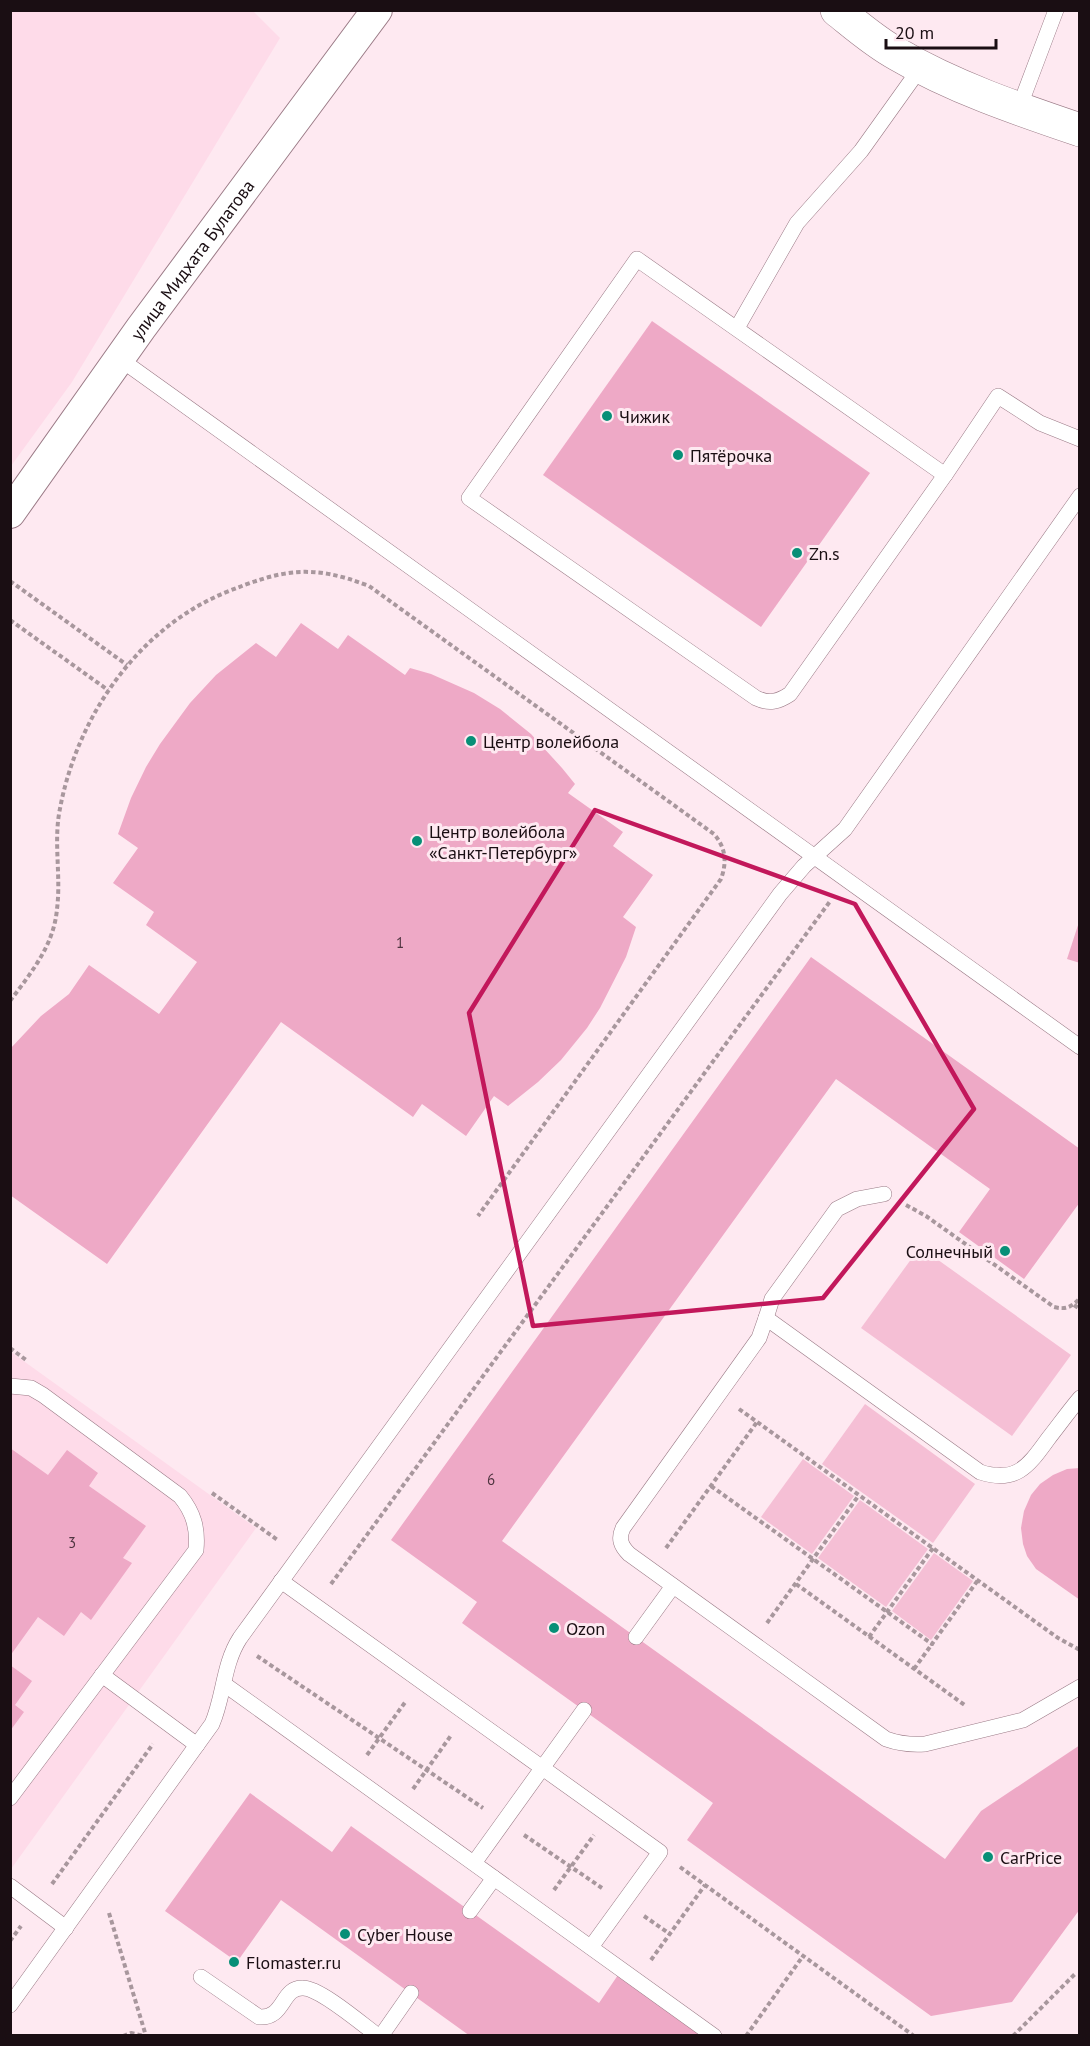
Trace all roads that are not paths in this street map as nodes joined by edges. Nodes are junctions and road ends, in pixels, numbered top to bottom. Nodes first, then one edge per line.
1 (377, 10) edge
2 (837, 10) edge
3 (1056, 10) edge
4 (921, 67) junction
5 (1019, 108) junction
6 (1080, 130) edge
7 (736, 328) junction
8 (120, 359) junction
9 (1080, 439) edge
10 (945, 475) junction
11 (1080, 496) edge
12 (10, 513) edge
13 (814, 857) junction
14 (1080, 1047) edge
15 (884, 1194) road end
16 (766, 1318) junction
17 (10, 1386) edge
18 (1080, 1398) edge
19 (281, 1581) junction
20 (673, 1586) junction
21 (636, 1637) dead end
22 (102, 1675) junction
23 (224, 1684) junction
24 (1080, 1687) edge
25 (584, 1710) dead end
26 (196, 1745) junction
27 (542, 1768) junction
28 (10, 1798) edge
29 (474, 1863) junction
30 (494, 1878) junction
31 (10, 1886) edge
32 (470, 1911) dead end
33 (66, 1928) junction
34 (591, 1947) junction
35 (201, 1977) dead end
36 (411, 1993) dead end
37 (10, 2005) edge
38 (380, 2036) edge
39 (714, 2036) edge

1 - 8 street, улица Мидхата Булатова
2 - 4 main road
3 - 5 lane
4 - 5 main road
4 - 7 lane
5 - 6 main road
7 - 10 lane
7 - 10 lane
8 - 12 street, улица Мидхата Булатова
8 - 13 lane
9 - 10 lane
11 - 13 lane
13 - 14 lane
13 - 19 lane
15 - 16 lane
16 - 18 lane
16 - 20 lane
17 - 22 lane
19 - 23 lane
19 - 27 lane
20 - 21 lane
20 - 24 lane
22 - 26 lane
22 - 28 lane
23 - 26 lane
23 - 29 lane
25 - 27 lane
26 - 33 lane
27 - 29 lane
27 - 34 lane
29 - 30 lane
30 - 32 lane
30 - 34 lane
31 - 33 lane
33 - 37 lane
34 - 39 lane
35 - 38 lane
36 - 38 lane

